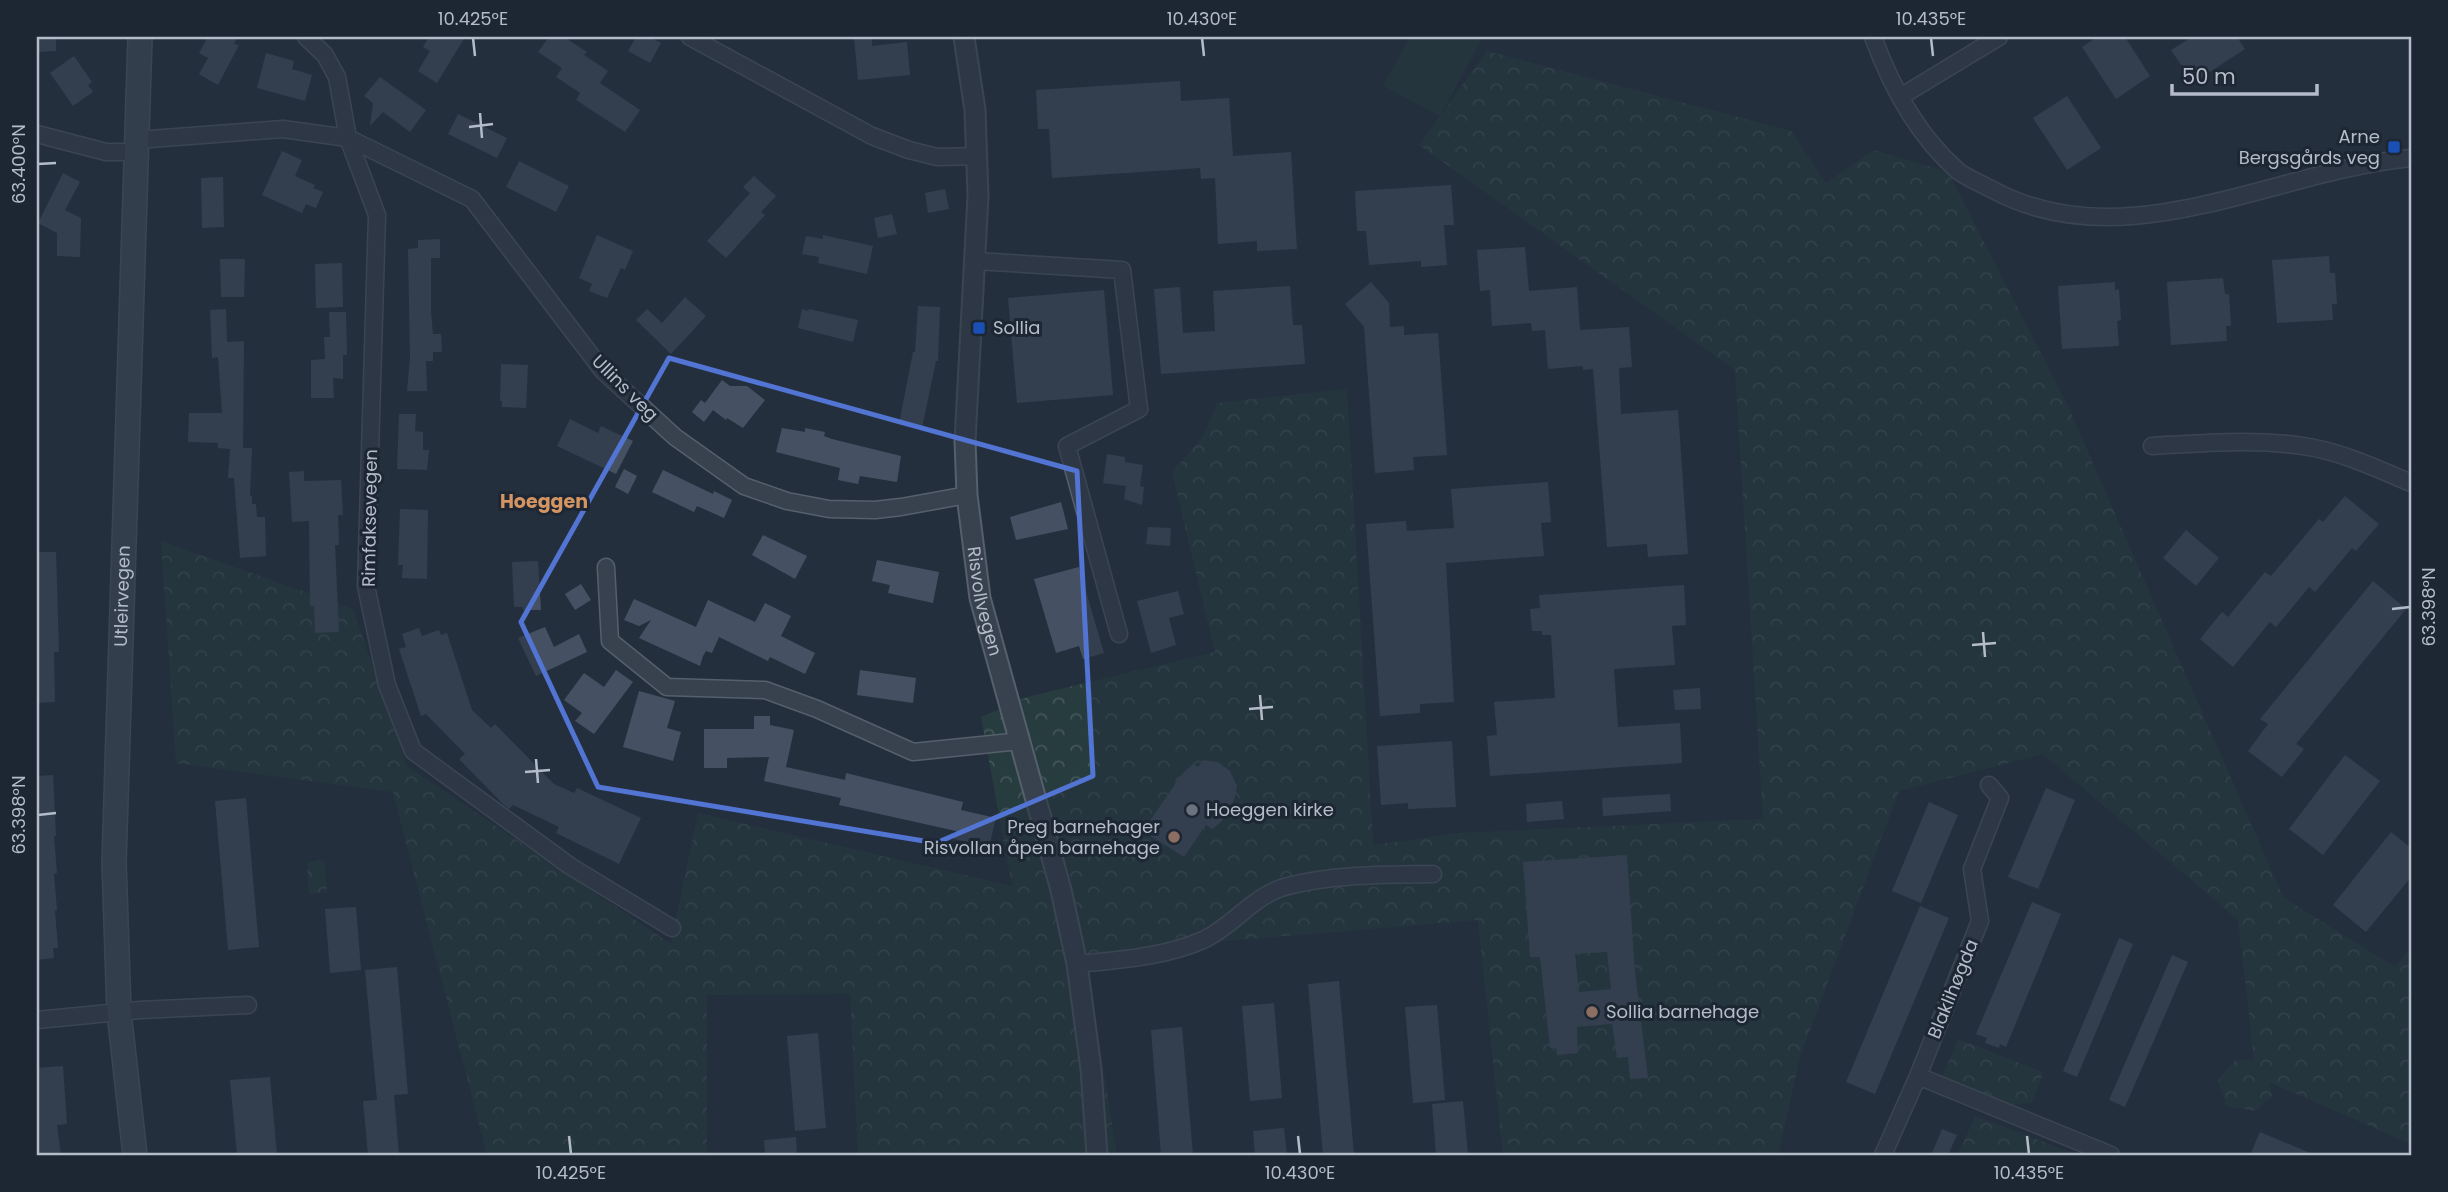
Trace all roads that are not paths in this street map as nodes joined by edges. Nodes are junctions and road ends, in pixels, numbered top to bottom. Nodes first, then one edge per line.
1 (140, 37) edge
2 (306, 37) edge
3 (690, 37) edge
4 (964, 37) edge
5 (1873, 37) edge
6 (1999, 37) edge
7 (1900, 97) junction
8 (37, 134) edge
9 (348, 138) junction
10 (137, 146) junction
11 (978, 156) junction
12 (2411, 159) edge
13 (976, 261) junction
14 (2152, 446) dead end
15 (2411, 483) edge
16 (967, 495) junction
17 (606, 567) dead end
18 (1119, 634) dead end
19 (1020, 741) junction
20 (1989, 785) dead end
21 (1433, 874) dead end
22 (672, 928) dead end
23 (1077, 964) junction
24 (248, 1005) dead end
25 (119, 1012) junction
26 (37, 1020) edge
27 (1918, 1076) junction
28 (135, 1155) edge
29 (1097, 1155) edge
30 (1883, 1155) edge
31 (2111, 1155) edge

1 - 10 main road, Utleirvegen
2 - 9 street
3 - 11 street
4 - 11 street, Risvollvegen
5 - 7 street
6 - 7 street
7 - 12 street
8 - 10 street, Ullins veg
9 - 10 street, Ullins veg
9 - 16 street, Ullins veg
9 - 22 street, Rimfaksevegen
10 - 25 main road, Utleirvegen
11 - 13 street, Risvollvegen
13 - 16 street, Risvollvegen
13 - 18 street
14 - 15 street
16 - 19 street, Risvollvegen
17 - 19 street
19 - 23 street, Risvollvegen
20 - 27 street, Blaklihøgda
21 - 23 street
23 - 29 street, Risvollvegen
24 - 25 street
25 - 26 street
25 - 28 main road, Utleirvegen
27 - 30 street, Blaklihøgda
27 - 31 street

